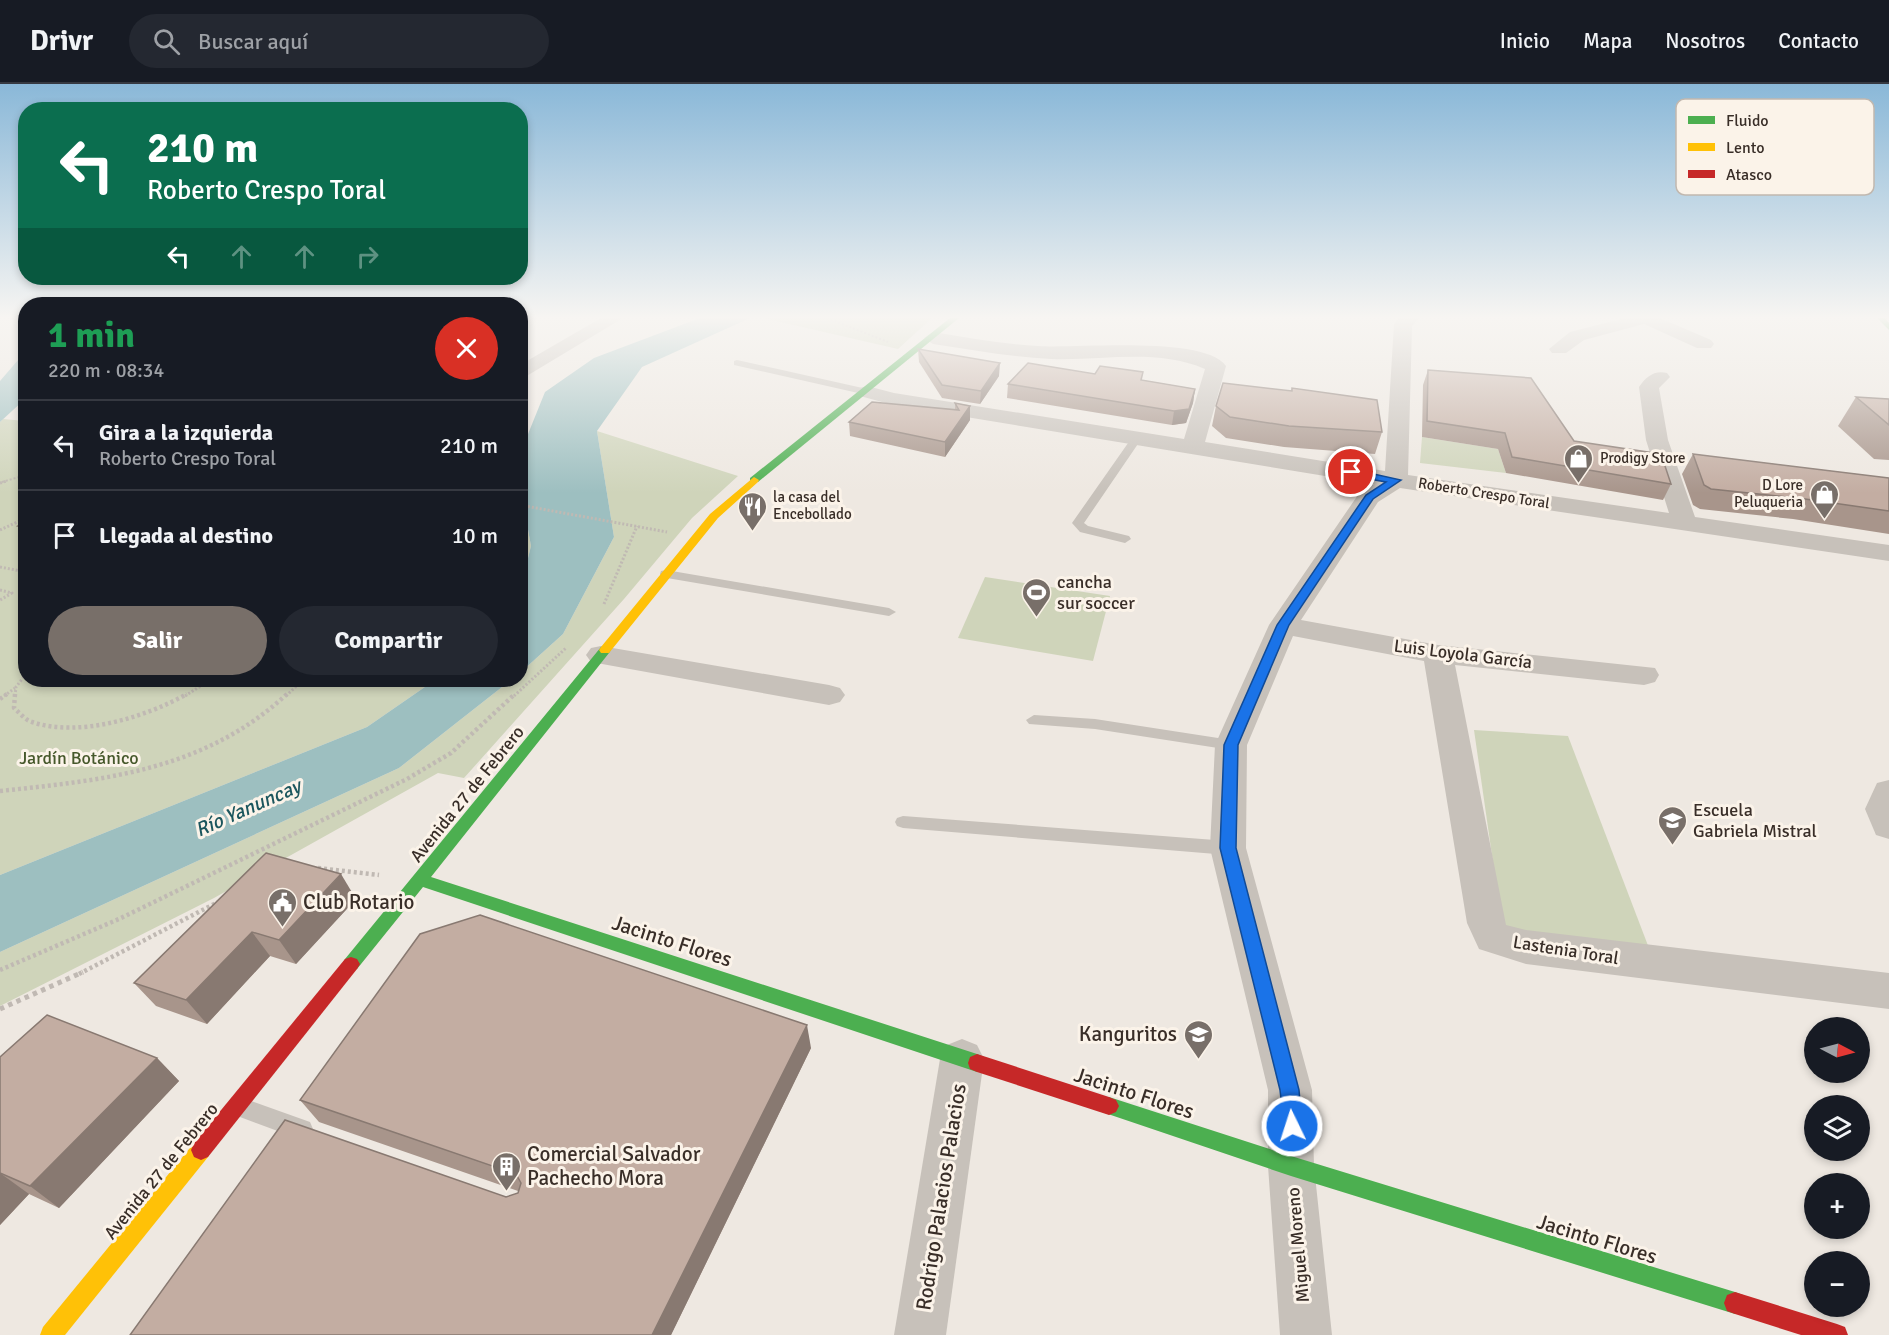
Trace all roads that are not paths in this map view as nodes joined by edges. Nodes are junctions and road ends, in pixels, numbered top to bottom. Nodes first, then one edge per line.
1 (797, 376) edge
2 (886, 376) edge
3 (1213, 376) edge
4 (1401, 376) edge
5 (1660, 377) dead end
6 (867, 392) junction
7 (1137, 438) junction
8 (1193, 446) junction
9 (1396, 480) junction
10 (1685, 524) junction
11 (1125, 539) dead end
12 (1889, 553) edge
13 (666, 574) junction
14 (890, 612) dead end
15 (1283, 625) junction
16 (1438, 654) junction
17 (601, 655) junction
18 (1644, 675) dead end
19 (829, 695) dead end
20 (1034, 720) dead end
21 (1231, 745) junction
22 (1889, 792) edge
23 (903, 822) dead end
24 (1889, 826) edge
25 (1228, 848) junction
26 (421, 880) junction
27 (1889, 991) edge
28 (962, 1059) junction
29 (237, 1106) junction
30 (324, 1137) edge
31 (1291, 1166) junction
32 (51, 1335) edge
33 (920, 1335) edge
34 (1306, 1335) edge
35 (1836, 1335) edge

1 - 6 lane
2 - 6 street, Avenida 27 de Febrero
3 - 8 street
4 - 9 street
5 - 10 street
6 - 7 street, Roberto Crespo Toral
6 - 13 street, Avenida 27 de Febrero
7 - 8 street, Roberto Crespo Toral
7 - 11 lane
8 - 9 street, Roberto Crespo Toral
9 - 10 street, Roberto Crespo Toral
9 - 15 street, Miguel Moreno
10 - 12 street, Roberto Crespo Toral
13 - 14 lane
13 - 17 street, Avenida 27 de Febrero
15 - 16 street, Luis Loyola García
15 - 21 street, Miguel Moreno
16 - 18 street, Luis Loyola García
16 - 27 street, Lastenia Toral
17 - 19 street
17 - 26 street, Avenida 27 de Febrero
20 - 21 lane
21 - 25 street, Miguel Moreno
22 - 24 street
23 - 25 lane
25 - 31 street, Miguel Moreno
26 - 28 street, Jacinto Flores
26 - 29 street, Avenida 27 de Febrero
28 - 31 street, Jacinto Flores
28 - 33 street, Rodrigo Palacios Palacios
29 - 30 lane
29 - 32 street, Avenida 27 de Febrero
31 - 34 street, Miguel Moreno
31 - 35 street, Jacinto Flores

